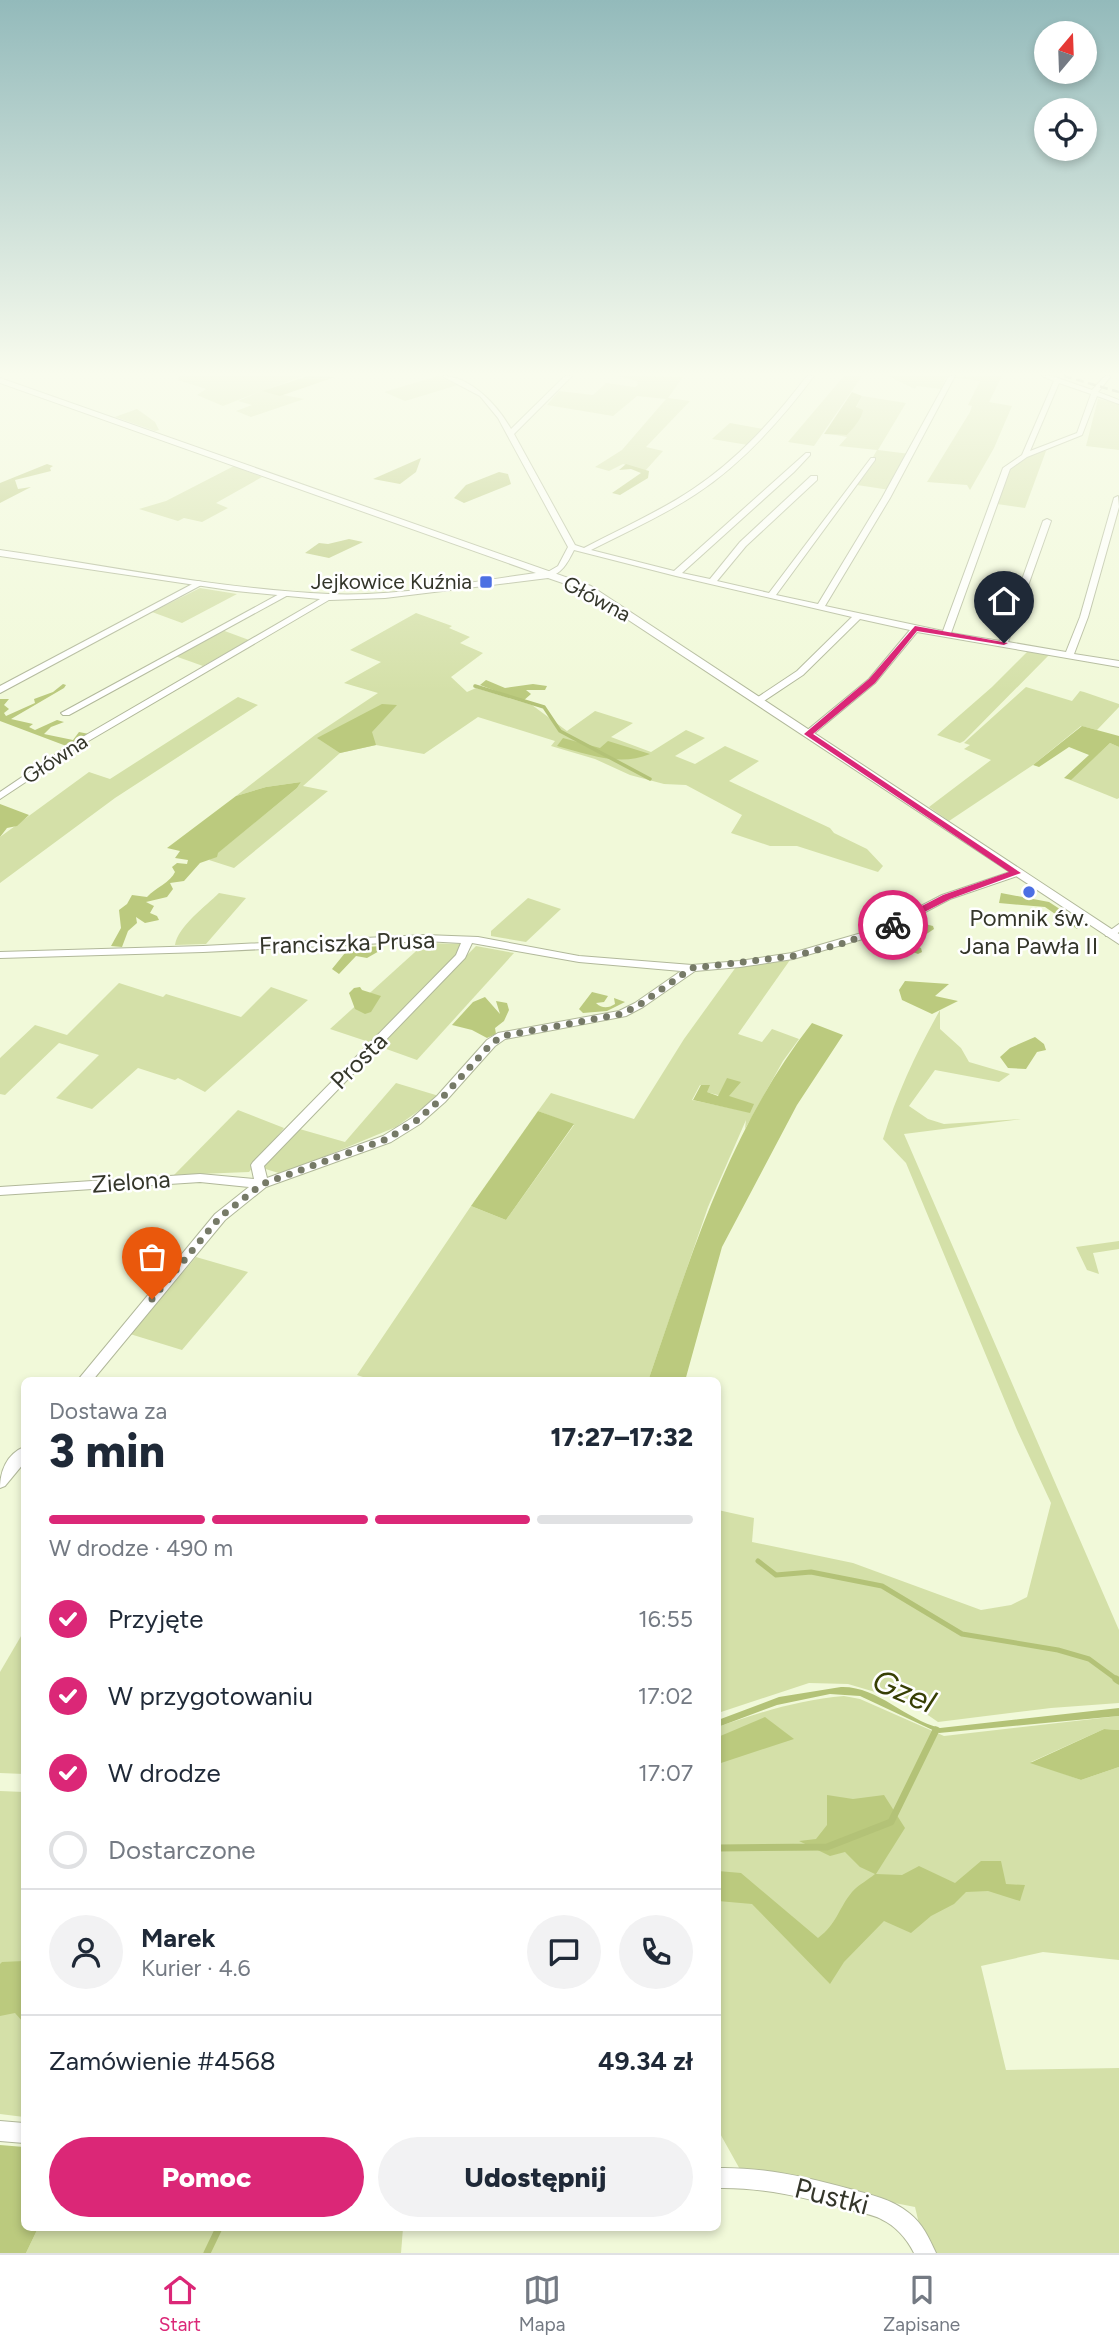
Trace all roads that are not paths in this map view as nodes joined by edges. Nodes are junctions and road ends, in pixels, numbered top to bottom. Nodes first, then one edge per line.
1 (285, 481) edge
2 (536, 481) edge
3 (708, 481) edge
4 (781, 481) edge
5 (811, 481) edge
6 (856, 481) edge
7 (895, 481) edge
8 (1002, 481) edge
9 (1118, 498) edge
10 (1046, 521) dead end
11 (572, 547) junction
12 (585, 550) junction
13 (0, 553) edge
14 (676, 574) junction
15 (550, 575) junction
16 (712, 582) junction
17 (201, 583) junction
18 (286, 594) junction
19 (772, 594) junction
20 (330, 597) junction
21 (821, 606) junction
22 (859, 615) junction
23 (915, 629) junction
24 (946, 634) junction
25 (1004, 643) junction
26 (1069, 654) junction
27 (1119, 664) edge
28 (0, 690) edge
29 (758, 701) junction
30 (66, 713) dead end
31 (808, 734) junction
32 (0, 796) edge
33 (1016, 873) junction
34 (1116, 934) edge
35 (468, 939) junction
36 (0, 955) edge
37 (692, 968) junction
38 (262, 1184) junction
39 (0, 1191) edge
40 (87, 1377) edge
41 (21, 1457) edge
42 (0, 1482) edge
43 (0, 2130) edge
44 (21, 2133) edge
45 (721, 2178) edge
46 (925, 2253) edge

1 - 15 street
2 - 11 street
3 - 12 street
4 - 14 street
5 - 16 street
6 - 19 street
7 - 21 street
8 - 24 street
9 - 26 street
10 - 25 street
11 - 12 street
11 - 15 street
12 - 14 street
13 - 17 street, Główna
14 - 16 street
15 - 20 street, Główna
15 - 29 street, Główna
16 - 19 street
17 - 18 street, Główna
17 - 28 street
18 - 20 street, Główna
18 - 30 street, Główna
19 - 21 street
20 - 32 street, Główna
21 - 22 street
22 - 23 street
22 - 29 street
23 - 24 street
23 - 31 street
24 - 25 street
25 - 26 street
26 - 27 street
29 - 31 street, Główna
31 - 33 street, Główna
33 - 34 street, Główna
33 - 37 street, Franciszka Prusa
35 - 36 street, Franciszka Prusa
35 - 37 street, Franciszka Prusa
35 - 38 street, Prosta
37 - 38 street
38 - 39 street, Zielona
38 - 40 street
41 - 42 street
43 - 44 street
45 - 46 street, Pustki

